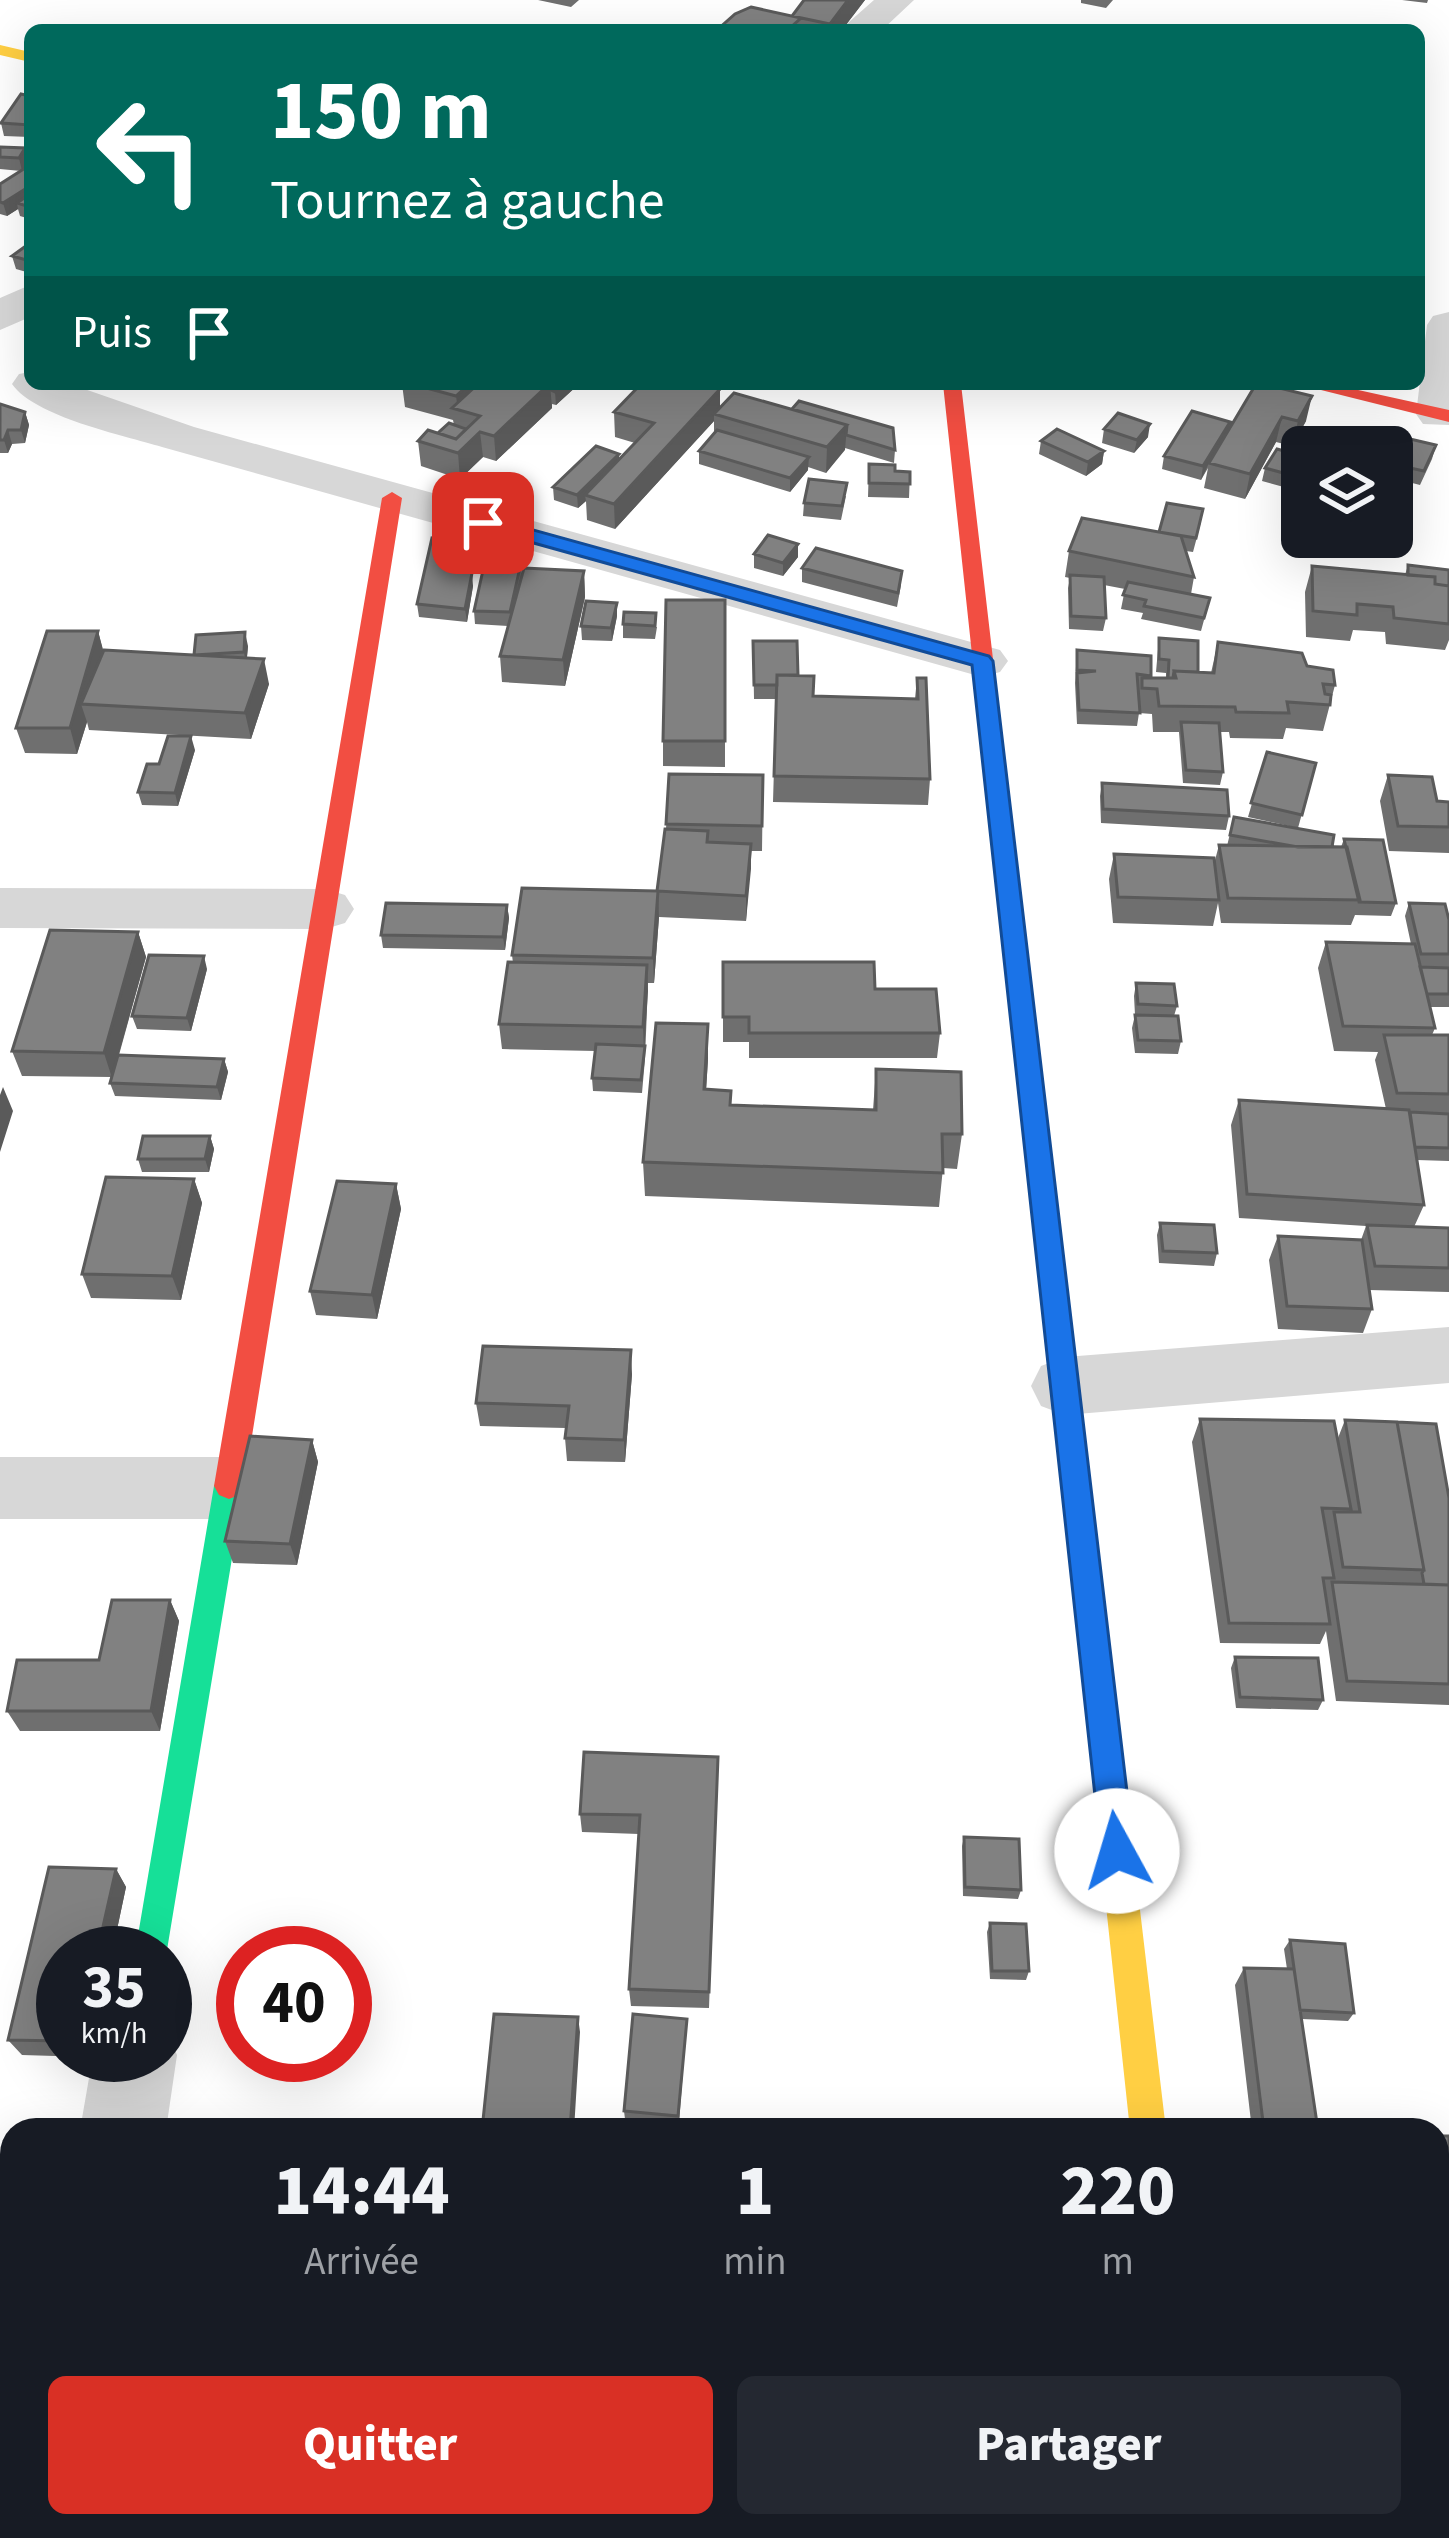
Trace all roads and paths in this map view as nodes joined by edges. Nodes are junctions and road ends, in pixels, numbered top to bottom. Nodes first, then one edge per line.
1 (896, 0) edge
2 (866, 24) edge
3 (1449, 325) edge
4 (0, 357) edge
5 (24, 376) edge
6 (47, 390) edge
7 (953, 390) edge
8 (1333, 390) edge
9 (1444, 415) edge
10 (392, 498) junction
11 (982, 661) junction
12 (0, 908) edge
13 (325, 909) junction
14 (1449, 1355) edge
15 (1066, 1386) junction
16 (228, 1488) junction
17 (0, 1489) edge
18 (156, 1926) edge
19 (131, 2082) edge
20 (125, 2118) edge
21 (1147, 2118) edge

1 - 2 street
3 - 9 street
4 - 5 street
6 - 10 street
7 - 11 street
8 - 9 street
10 - 11 street
10 - 13 street
11 - 15 street
12 - 13 street
13 - 16 street
14 - 15 street
15 - 21 street
16 - 17 street
16 - 18 street
19 - 20 street

